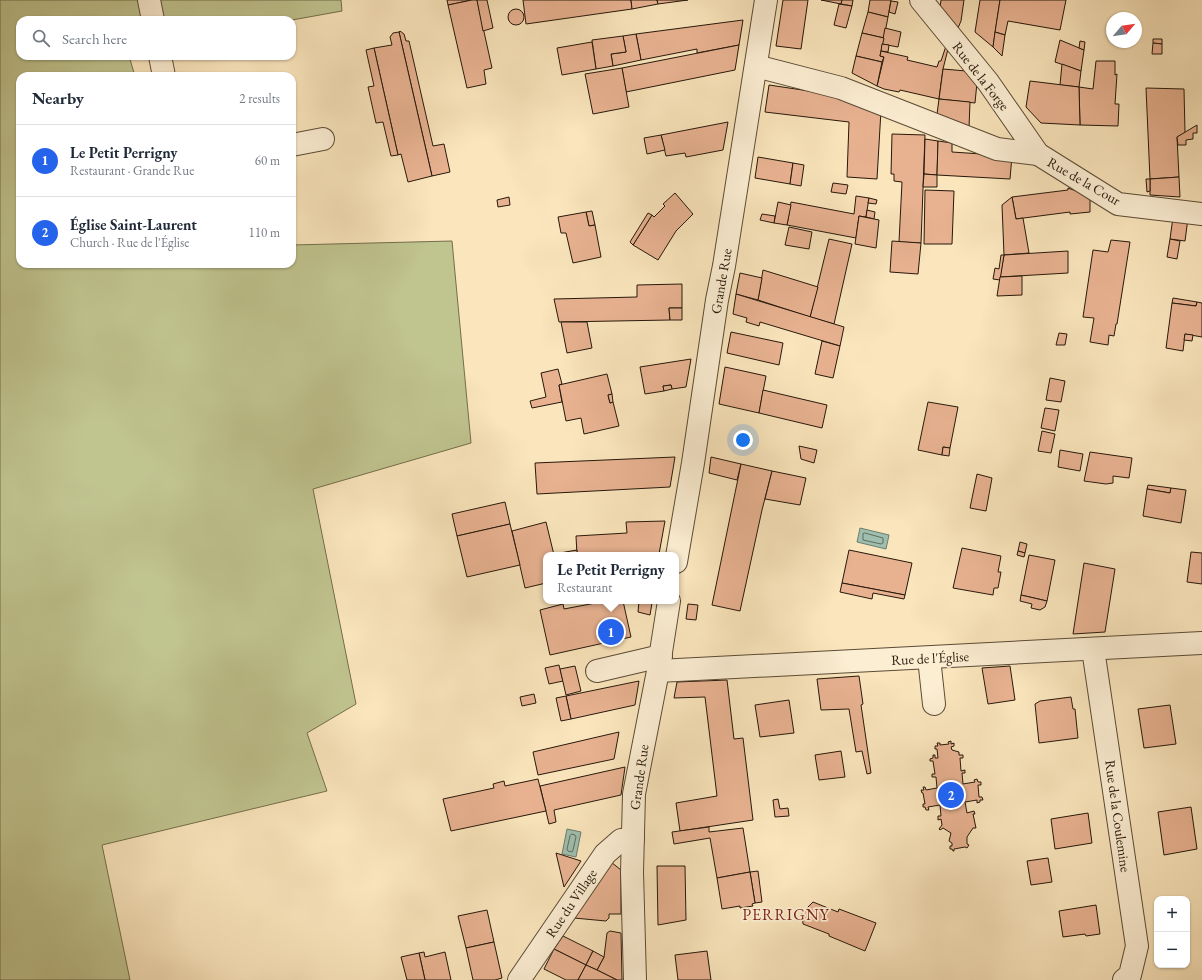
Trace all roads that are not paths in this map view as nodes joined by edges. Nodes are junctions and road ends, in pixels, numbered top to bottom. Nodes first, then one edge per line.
1 (149, 0) edge
2 (766, 0) edge
3 (921, 0) edge
4 (152, 16) edge
5 (161, 60) edge
6 (756, 66) junction
7 (163, 72) edge
8 (323, 139) dead end
9 (296, 144) edge
10 (1038, 154) junction
11 (1202, 214) edge
12 (678, 552) edge
13 (669, 604) edge
14 (1202, 643) edge
15 (1093, 649) junction
16 (929, 658) junction
17 (660, 664) junction
18 (597, 671) dead end
19 (934, 704) dead end
20 (633, 839) junction
21 (518, 980) edge
22 (634, 980) edge
23 (1124, 980) edge

1 - 4 street
2 - 6 street, Grande Rue
3 - 10 street, Rue de la Forge
5 - 7 street
6 - 10 street
6 - 12 street, Grande Rue
8 - 9 street
10 - 11 street, Rue de la Cour
13 - 17 street, Grande Rue
14 - 15 street, Rue de l'Église
15 - 16 street, Rue de l'Église
15 - 23 street, Rue de la Coulemine
16 - 17 street, Rue de l'Église
16 - 19 street
17 - 18 street, Rue de l'Église
17 - 20 street, Grande Rue
20 - 21 street, Rue du Village
20 - 22 street, Grande Rue

